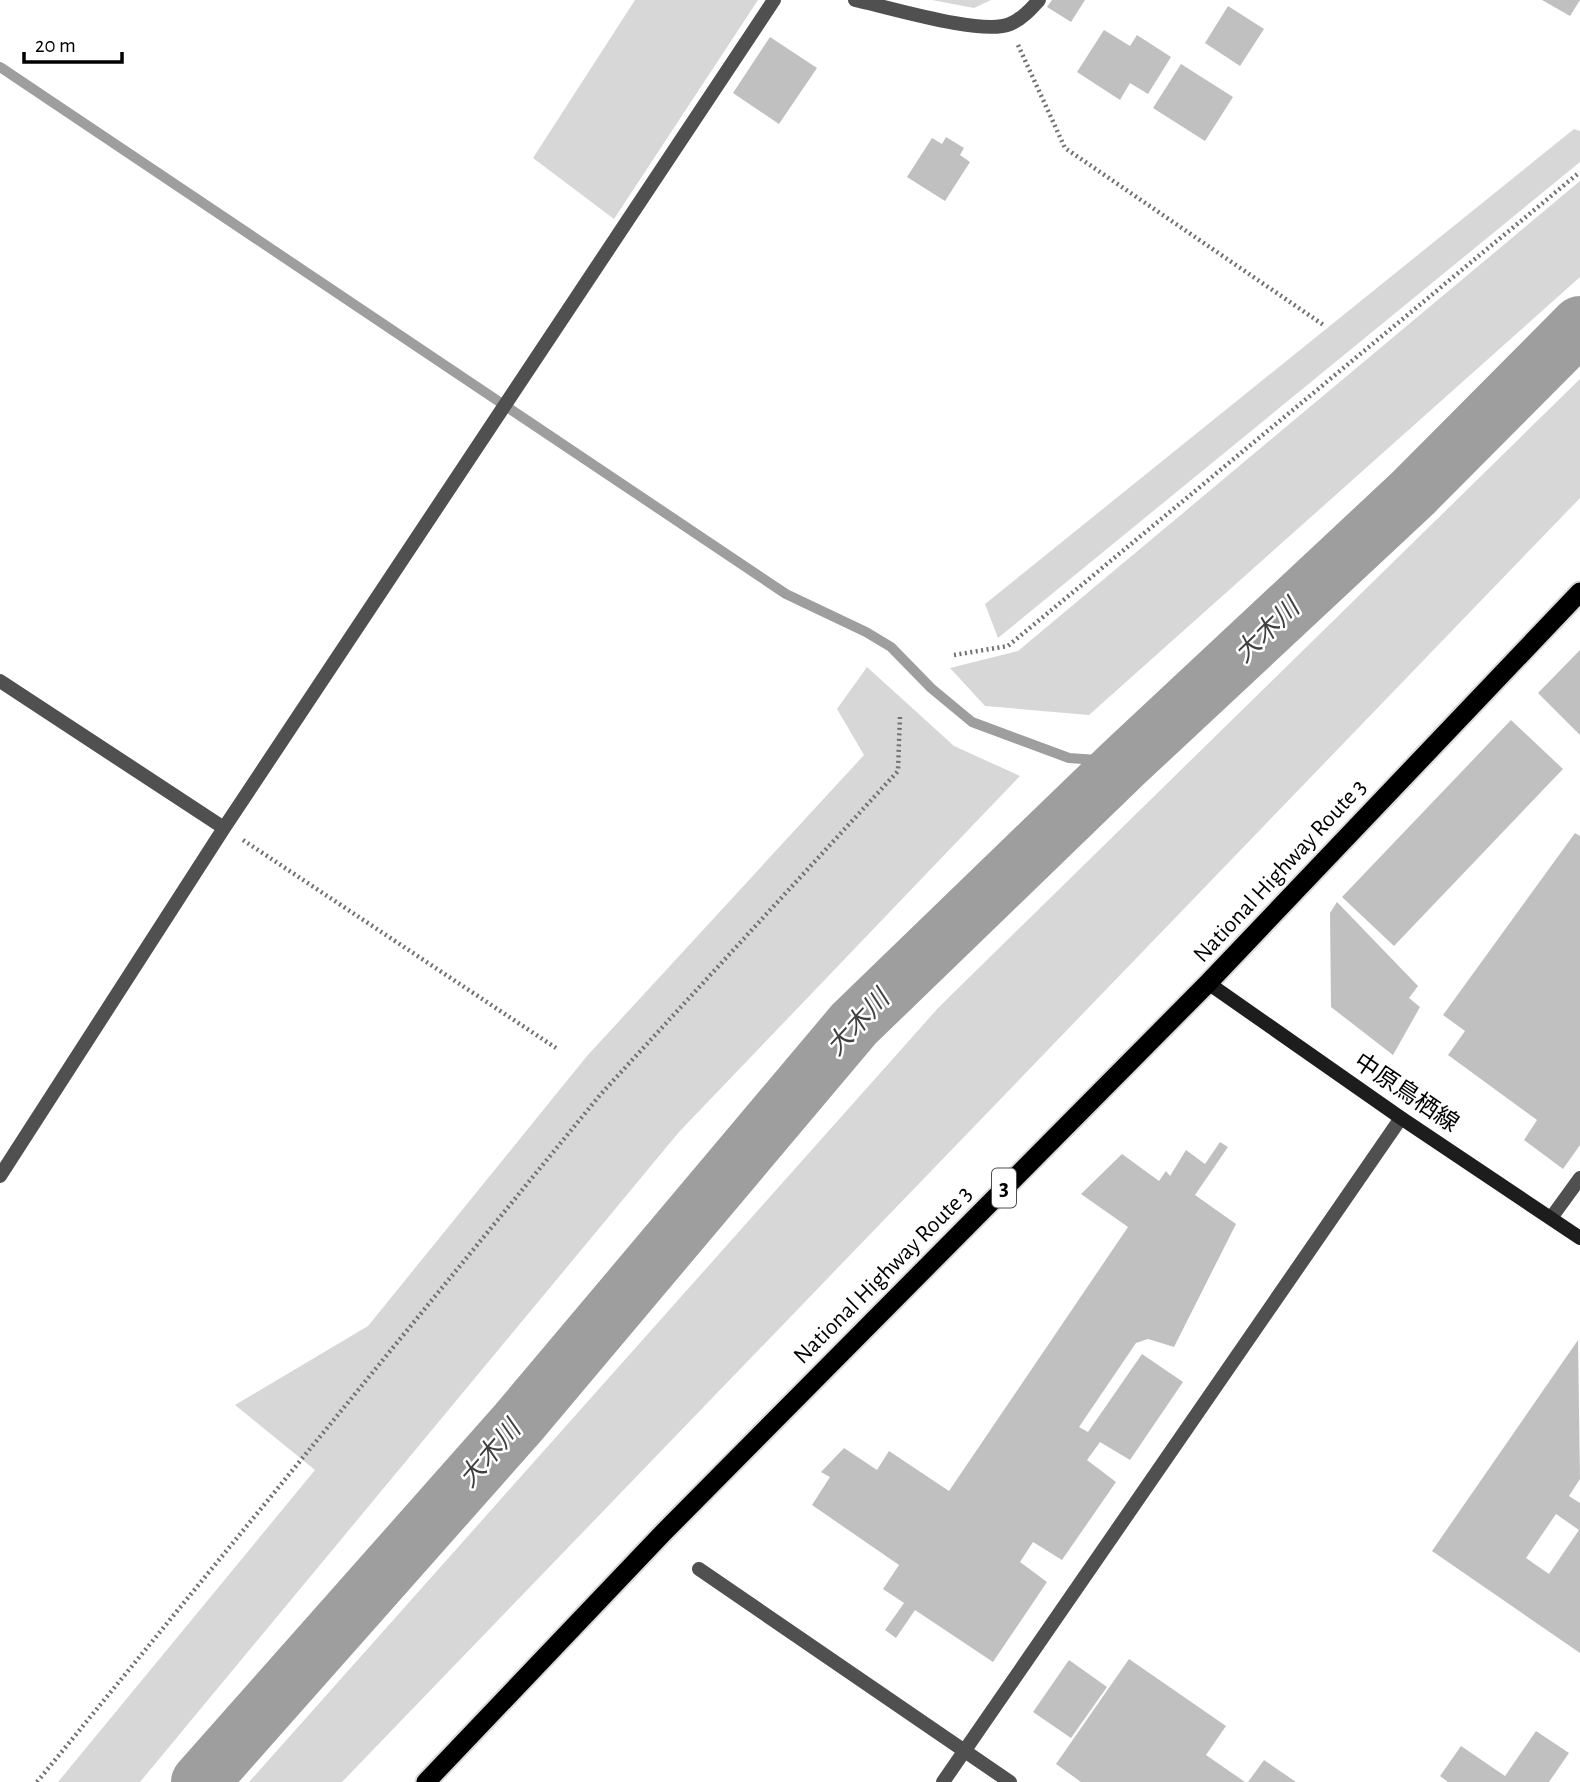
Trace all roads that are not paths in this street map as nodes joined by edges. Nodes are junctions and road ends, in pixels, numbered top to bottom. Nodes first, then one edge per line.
1 (774, 0) edge
2 (855, 0) edge
3 (1039, 0) edge
4 (1580, 592) edge
5 (0, 681) edge
6 (224, 828) junction
7 (1208, 983) junction
8 (1401, 1118) junction
9 (0, 1176) edge
10 (1580, 1178) edge
11 (1551, 1218) junction
12 (1580, 1238) edge
13 (699, 1569) dead end
14 (965, 1751) junction
15 (426, 1782) edge
16 (943, 1782) edge
17 (1010, 1782) edge

1 - 6 street
2 - 3 street
4 - 7 highway, National Highway Route 3 / 3
5 - 6 street
6 - 9 street
7 - 8 main road, 中原鳥栖線
7 - 15 highway, National Highway Route 3 / 3
8 - 11 main road, 中原鳥栖線
8 - 14 street
10 - 11 street
11 - 12 main road, 中原鳥栖線
13 - 14 street
14 - 16 street
14 - 17 street

